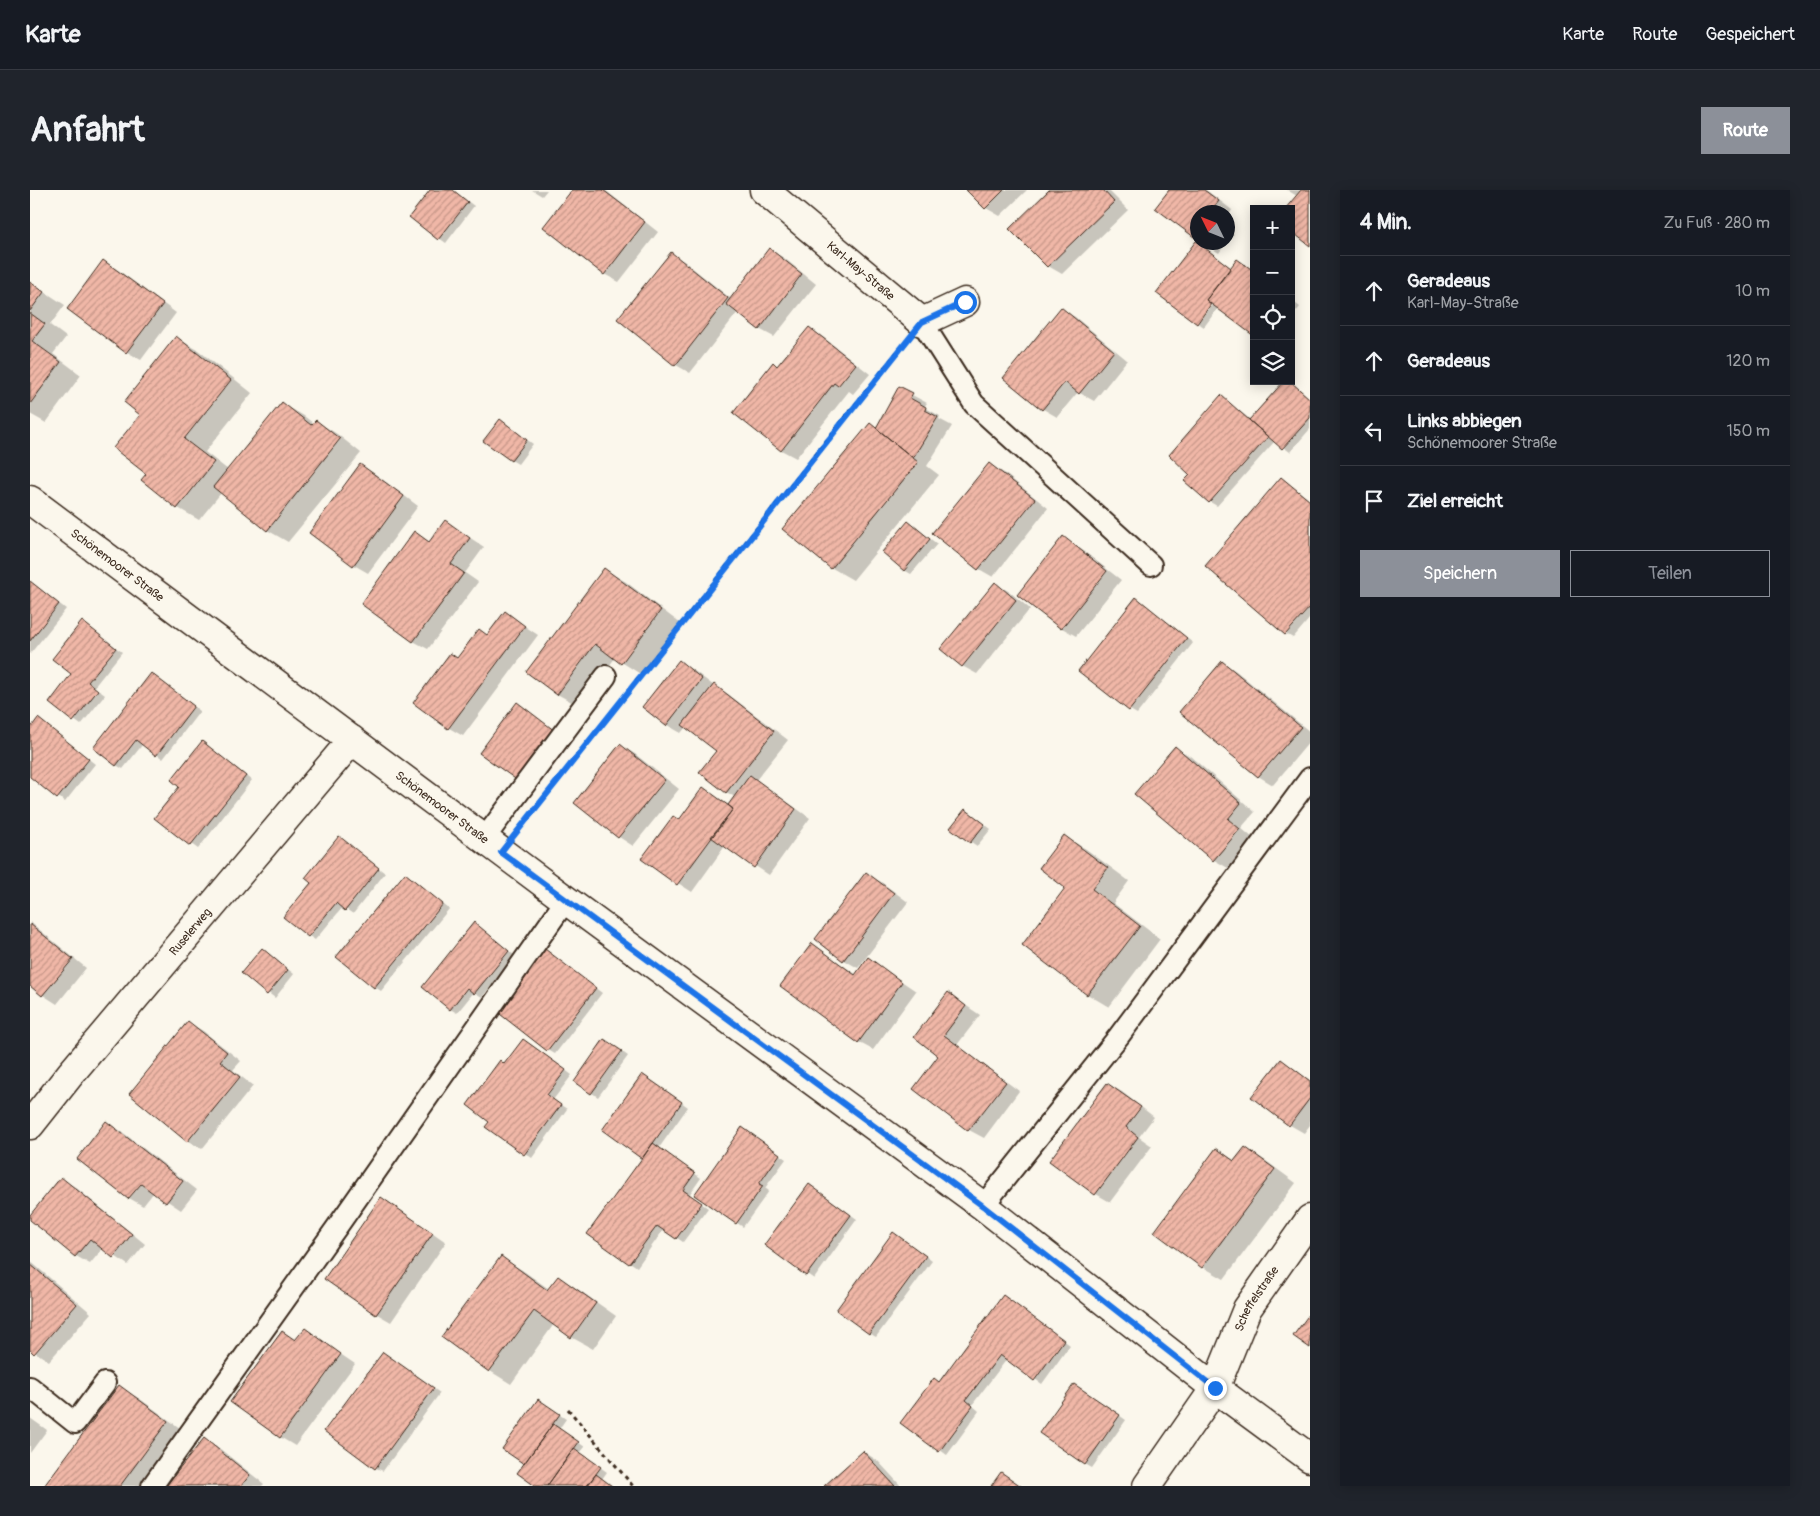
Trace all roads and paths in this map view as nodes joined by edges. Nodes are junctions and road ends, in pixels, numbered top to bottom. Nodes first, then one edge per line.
1 (764, 190) edge
2 (965, 302) dead end
3 (922, 322) junction
4 (30, 500) edge
5 (1152, 565) dead end
6 (606, 676) dead end
7 (631, 688) dead end
8 (352, 740) junction
9 (1310, 778) edge
10 (484, 839) junction
11 (566, 900) junction
12 (30, 1125) edge
13 (983, 1206) junction
14 (1310, 1219) edge
15 (105, 1383) dead end
16 (30, 1387) edge
17 (1215, 1388) junction
18 (568, 1408) dead end
19 (1310, 1458) edge
20 (152, 1486) edge
21 (633, 1486) edge
22 (1147, 1486) edge

1 - 3 street, Karl-May-Straße
2 - 3 street
3 - 5 lane
3 - 7 path
4 - 8 street, Schönemoorer Straße
6 - 10 lane
8 - 10 street, Schönemoorer Straße
8 - 12 street, Ruselerweg
9 - 13 lane
10 - 11 street, Schönemoorer Straße
11 - 13 street, Schönemoorer Straße
11 - 20 lane
13 - 17 street, Schönemoorer Straße
14 - 17 street, Scheffelstraße
15 - 16 lane
17 - 19 street, Schönemoorer Straße
17 - 22 street, Scheffelstraße
18 - 21 path

